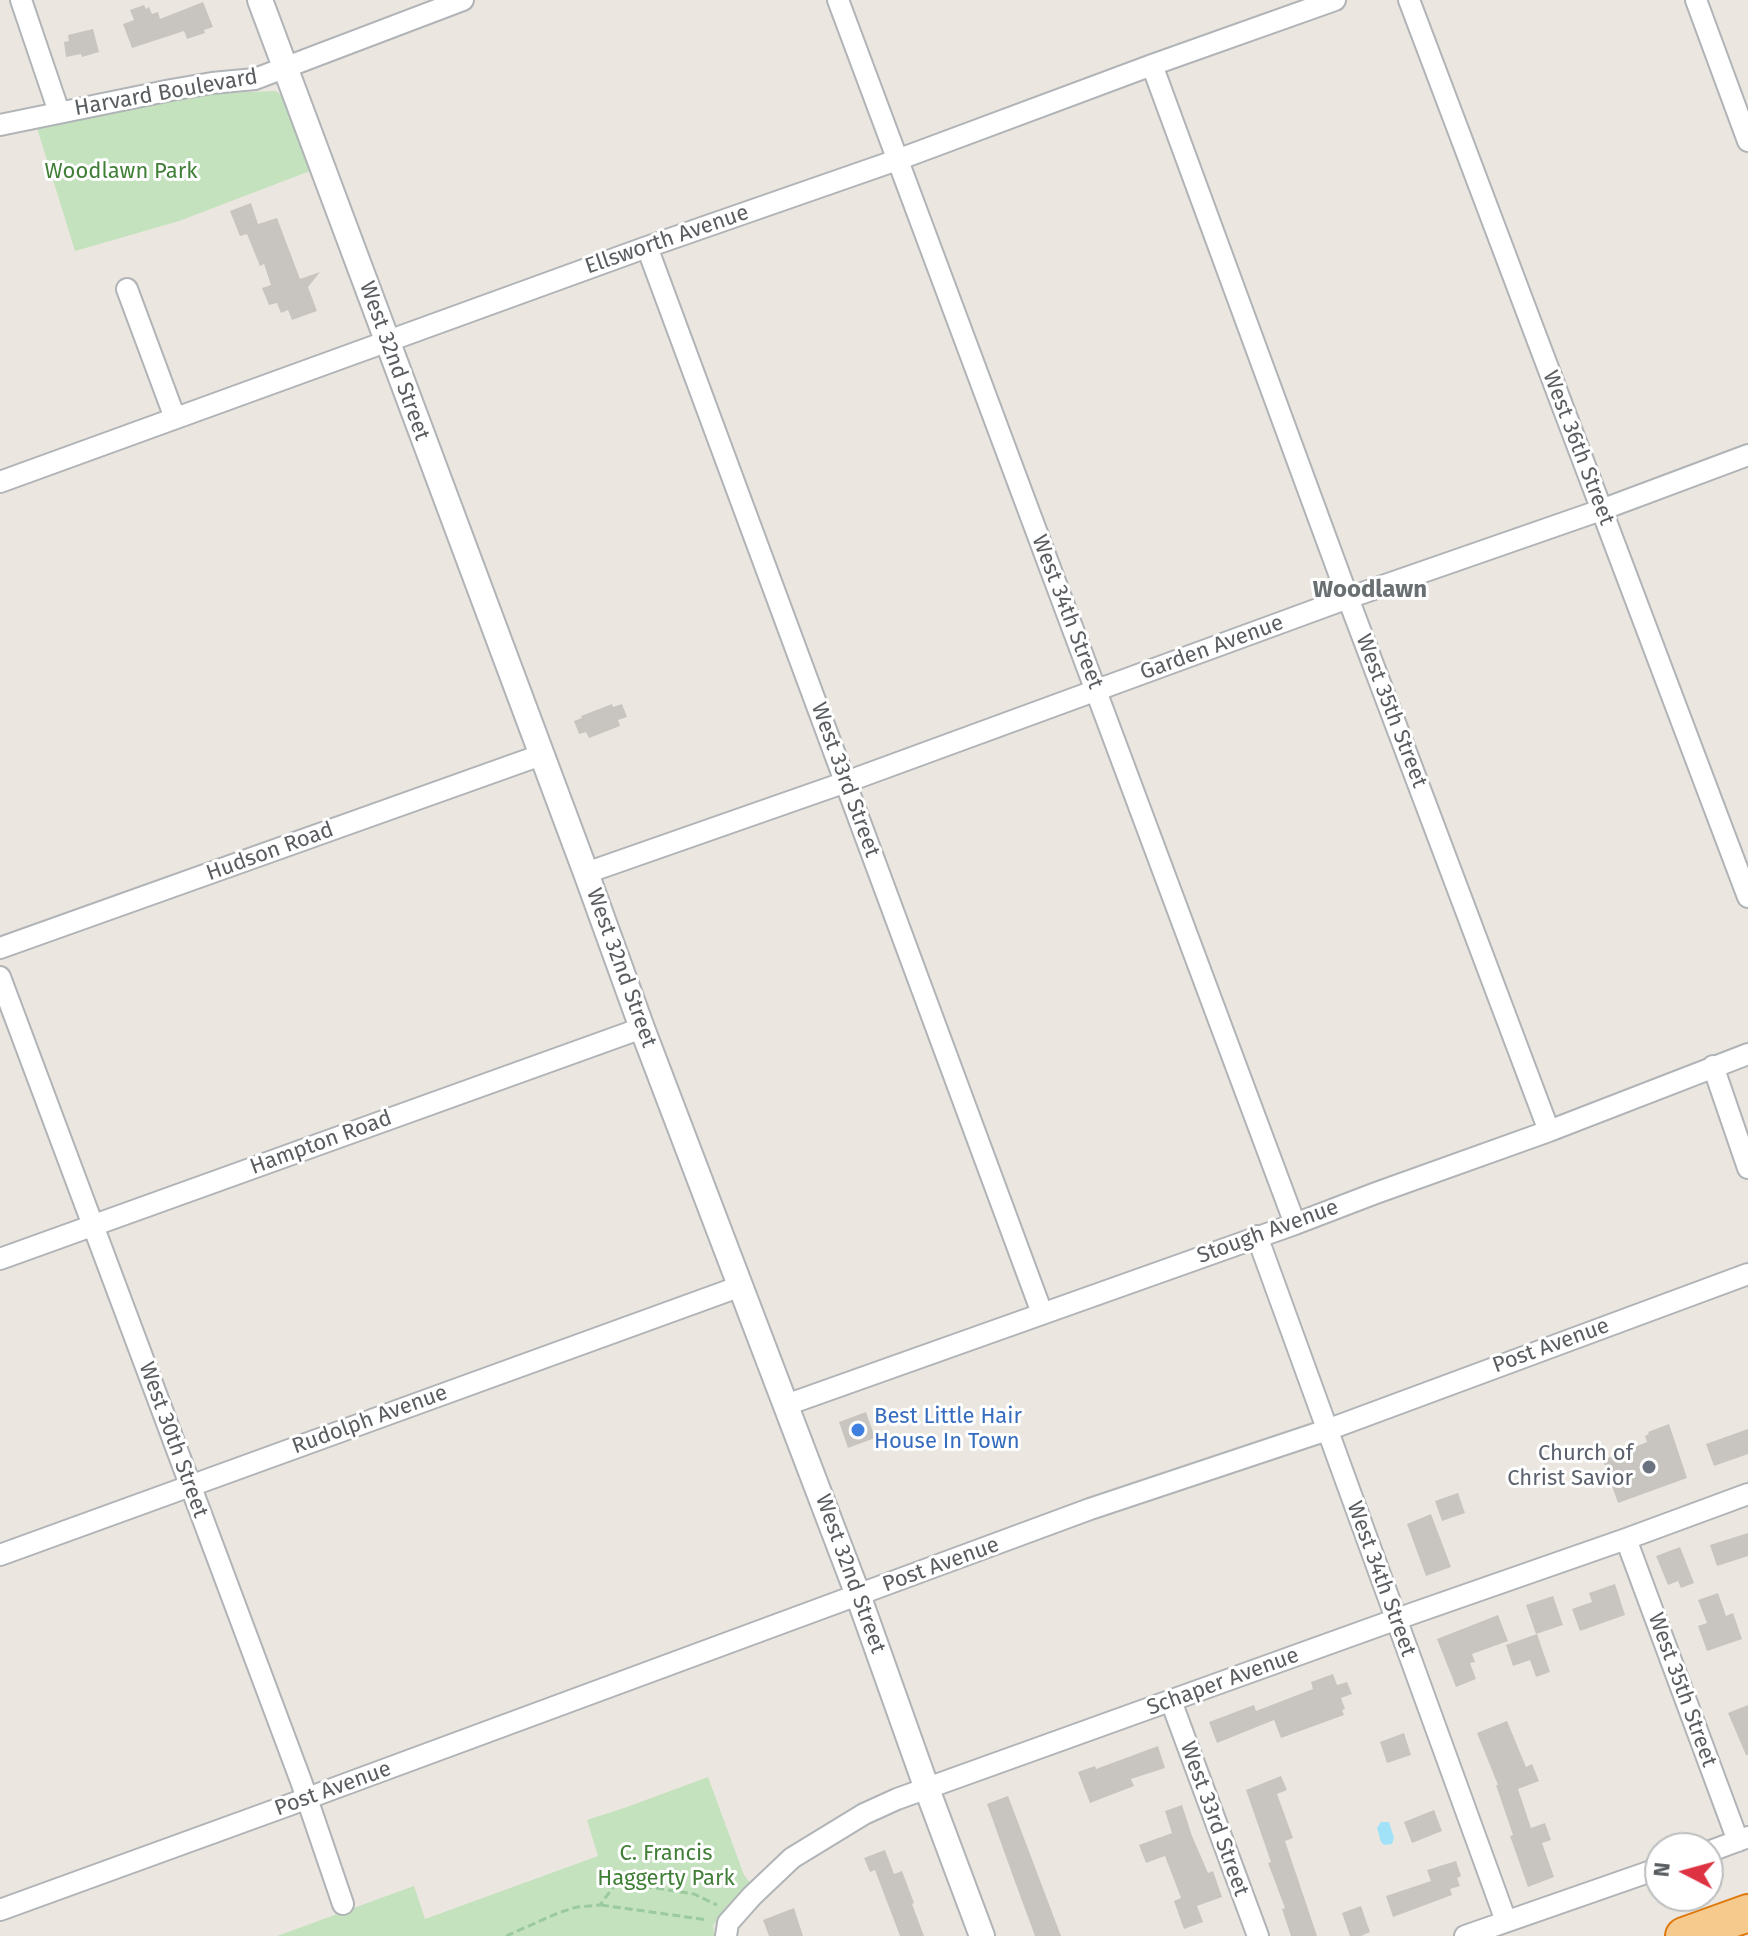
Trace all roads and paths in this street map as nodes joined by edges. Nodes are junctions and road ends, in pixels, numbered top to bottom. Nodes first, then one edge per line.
1 (21, 0) edge
2 (260, 0) edge
3 (463, 0) edge
4 (838, 0) edge
5 (1335, 0) edge
6 (1409, 0) edge
7 (1696, 0) edge
8 (1152, 65) junction
9 (285, 66) junction
10 (59, 112) junction
11 (0, 125) edge
12 (1748, 141) edge
13 (897, 160) junction
14 (647, 247) junction
15 (127, 289) dead end
16 (386, 341) junction
17 (175, 418) junction
18 (1748, 455) edge
19 (0, 482) edge
20 (1601, 510) junction
21 (1348, 598) junction
22 (1097, 689) junction
23 (541, 755) junction
24 (846, 782) junction
25 (586, 873) junction
26 (1748, 897) edge
27 (0, 948) edge
28 (0, 977) edge
29 (642, 1028) junction
30 (1748, 1054) edge
31 (1713, 1066) junction
32 (1549, 1131) junction
33 (1748, 1168) edge
34 (1295, 1224) junction
35 (93, 1225) junction
36 (1257, 1236) junction
37 (0, 1259) edge
38 (1748, 1274) edge
39 (741, 1286) junction
40 (1042, 1313) junction
41 (786, 1405) junction
42 (1327, 1430) junction
43 (190, 1485) junction
44 (1748, 1494) edge
45 (1626, 1539) junction
46 (0, 1555) edge
47 (858, 1595) junction
48 (1396, 1620) junction
49 (1171, 1701) junction
50 (927, 1789) junction
51 (307, 1798) junction
52 (1743, 1839) edge
53 (1724, 1846) edge
54 (1644, 1874) edge
55 (343, 1904) dead end
56 (600, 1905) junction
57 (0, 1910) edge
58 (1748, 1913) edge
59 (721, 1921) edge
60 (1506, 1921) junction
61 (506, 1936) edge
62 (982, 1936) edge
63 (1258, 1936) edge
64 (1465, 1936) edge
65 (1684, 1936) edge

1 - 10 street
2 - 9 street, West 32nd Street
3 - 9 street, Harvard Boulevard
4 - 13 street, West 34th Street
5 - 8 street, Ellsworth Avenue
6 - 20 street, West 36th Street
7 - 12 street
8 - 13 street, Ellsworth Avenue
8 - 21 street, West 35th Street
9 - 10 street, Harvard Boulevard
9 - 16 street, West 32nd Street
10 - 11 street, Harvard Boulevard
13 - 14 street, Ellsworth Avenue
13 - 22 street, West 34th Street
14 - 16 street, Ellsworth Avenue
14 - 24 street, West 33rd Street
15 - 17 street
16 - 17 street, Ellsworth Avenue
16 - 23 street, West 32nd Street
17 - 19 street, Ellsworth Avenue
18 - 20 street, Garden Avenue
20 - 21 street, Garden Avenue
20 - 26 street, West 36th Street
21 - 22 street, Garden Avenue
21 - 32 street, West 35th Street
22 - 24 street, Garden Avenue
22 - 34 street, West 34th Street
23 - 25 street, West 32nd Street
23 - 27 street, Hudson Road
24 - 25 street, Garden Avenue
24 - 40 street, West 33rd Street
25 - 29 street, West 32nd Street
28 - 35 street, West 30th Street
29 - 35 street, Hampton Road
29 - 39 street, West 32nd Street
30 - 31 street, Stough Avenue
31 - 32 street, Stough Avenue
31 - 33 street
32 - 34 street, Stough Avenue
34 - 36 street, Stough Avenue
35 - 37 street, Hampton Road
35 - 43 street, West 30th Street
36 - 40 street, Stough Avenue
36 - 42 street, West 34th Street
38 - 42 street, Post Avenue
39 - 41 street, West 32nd Street
39 - 43 street, Rudolph Avenue
40 - 41 street, Stough Avenue
41 - 47 street, West 32nd Street
42 - 47 street, Post Avenue
42 - 48 street, West 34th Street
43 - 46 street, Rudolph Avenue
43 - 51 street, West 30th Street
44 - 45 street, Schaper Avenue
45 - 48 street, Schaper Avenue
45 - 52 street, West 35th Street
47 - 50 street, West 32nd Street
47 - 51 street, Post Avenue
48 - 49 street, Schaper Avenue
48 - 60 street, West 34th Street
49 - 50 street, Schaper Avenue
49 - 63 street, West 33rd Street
50 - 59 street, Schaper Avenue
50 - 62 street, West 32nd Street
51 - 55 street, West 30th Street
51 - 57 street, Post Avenue
52 - 53 street
54 - 60 street
56 - 59 path
56 - 59 path
56 - 61 path
58 - 65 highway
60 - 64 street

